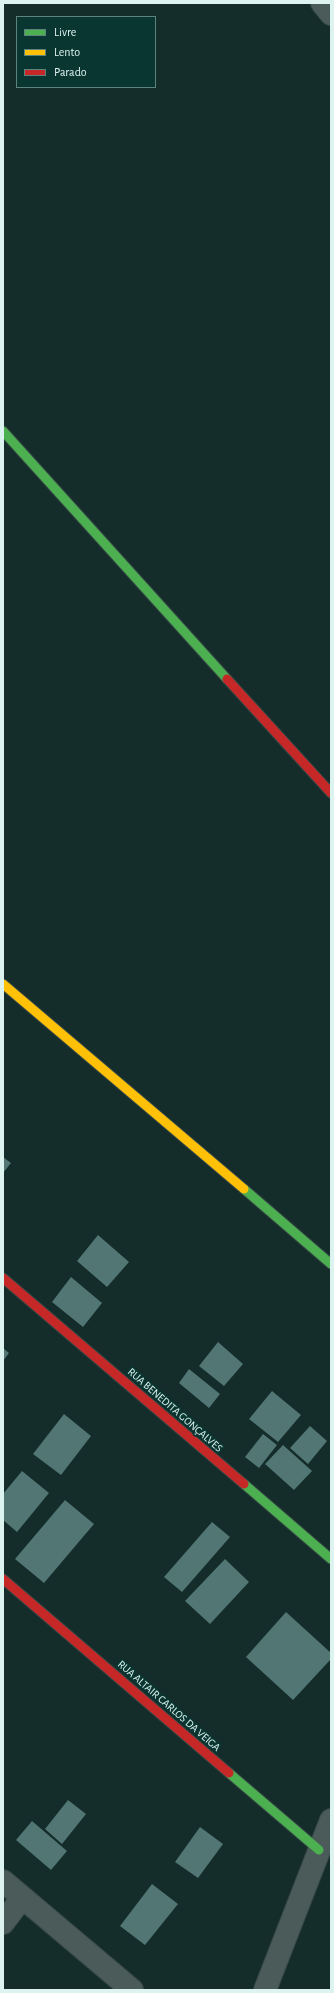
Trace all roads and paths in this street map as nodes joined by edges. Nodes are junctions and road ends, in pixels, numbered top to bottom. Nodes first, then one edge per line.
1 (322, 3) edge
2 (331, 14) edge
3 (3, 431) edge
4 (331, 793) edge
5 (3, 984) edge
6 (331, 1264) edge
7 (3, 1278) edge
8 (331, 1559) edge
9 (3, 1579) edge
10 (331, 1820) edge
11 (319, 1850) junction
12 (3, 1881) edge
13 (22, 1898) junction
14 (3, 1923) edge
15 (132, 1990) edge
16 (265, 1990) edge

1 - 2 street
3 - 4 street
5 - 6 street
7 - 8 street, RUA BENEDITA GONÇALVES
9 - 11 street, RUA ALTAIR CARLOS DA VEIGA
10 - 11 street
11 - 16 street
12 - 13 street
13 - 14 street
13 - 15 street

